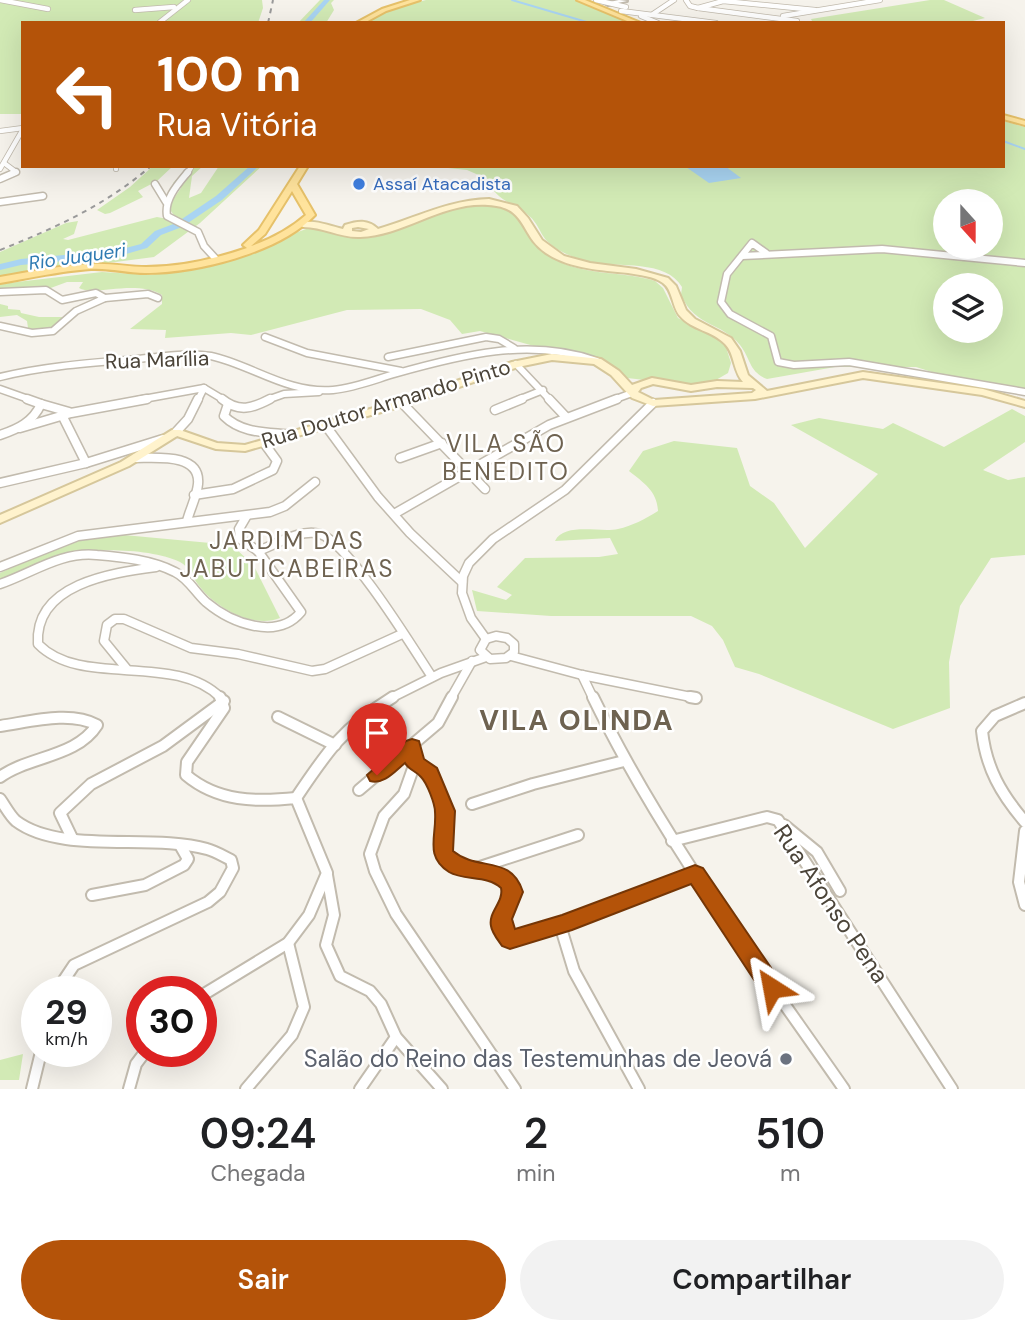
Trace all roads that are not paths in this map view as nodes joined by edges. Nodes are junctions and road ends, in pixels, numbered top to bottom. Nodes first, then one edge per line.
1 (0, 0) edge
2 (188, 0) edge
3 (417, 0) edge
4 (580, 0) edge
5 (588, 0) edge
6 (596, 0) edge
7 (632, 0) edge
8 (674, 0) edge
9 (686, 0) edge
10 (725, 0) edge
11 (880, 0) edge
12 (618, 6) edge
13 (174, 7) junction
14 (698, 8) junction
15 (48, 9) dead end
16 (135, 10) dead end
17 (815, 10) junction
18 (638, 13) junction
19 (653, 14) junction
20 (772, 18) junction
21 (161, 21) edge
22 (363, 21) edge
23 (636, 21) edge
24 (642, 21) edge
25 (654, 21) edge
26 (702, 21) edge
27 (797, 21) edge
28 (1005, 118) edge
29 (1025, 123) edge
30 (21, 128) edge
31 (0, 131) edge
32 (21, 132) edge
33 (1, 163) edge
34 (191, 168) edge
35 (303, 168) edge
36 (0, 179) edge
37 (155, 184) dead end
38 (293, 185) junction
39 (43, 195) dead end
40 (302, 200) junction
41 (282, 201) junction
42 (0, 202) edge
43 (166, 202) junction
44 (311, 215) junction
45 (303, 224) junction
46 (359, 224) junction
47 (347, 233) junction
48 (372, 233) junction
49 (258, 236) junction
50 (275, 239) junction
51 (766, 253) junction
52 (234, 254) junction
53 (742, 256) junction
54 (215, 258) junction
55 (1025, 263) edge
56 (0, 280) edge
57 (0, 292) edge
58 (105, 298) junction
59 (158, 298) dead end
60 (0, 326) edge
61 (265, 337) dead end
62 (514, 348) junction
63 (388, 357) dead end
64 (597, 361) junction
65 (516, 364) junction
66 (741, 366) junction
67 (404, 371) junction
68 (615, 373) junction
69 (0, 377) edge
70 (652, 382) junction
71 (717, 384) junction
72 (0, 388) edge
73 (204, 388) junction
74 (328, 390) junction
75 (542, 390) junction
76 (754, 390) junction
77 (1025, 392) edge
78 (632, 393) junction
79 (402, 403) junction
80 (653, 403) junction
81 (41, 404) junction
82 (228, 404) junction
83 (1025, 404) edge
84 (495, 410) dead end
85 (71, 413) junction
86 (62, 415) junction
87 (566, 417) junction
88 (326, 426) junction
89 (20, 428) junction
90 (0, 435) edge
91 (171, 435) junction
92 (294, 435) junction
93 (264, 443) junction
94 (442, 443) junction
95 (136, 458) junction
96 (400, 458) dead end
97 (86, 463) junction
98 (470, 470) junction
99 (315, 482) dead end
100 (0, 483) edge
101 (485, 489) dead end
102 (194, 495) junction
103 (394, 514) junction
104 (246, 517) junction
105 (0, 519) edge
106 (187, 522) junction
107 (258, 551) junction
108 (0, 567) edge
109 (156, 567) junction
110 (462, 582) junction
111 (0, 584) edge
112 (401, 634) junction
113 (486, 639) junction
114 (511, 656) junction
115 (485, 657) junction
116 (472, 661) junction
117 (126, 668) junction
118 (582, 674) junction
119 (432, 677) junction
120 (696, 698) dead end
121 (224, 701) junction
122 (1025, 703) edge
123 (278, 717) dead end
124 (0, 726) edge
125 (335, 745) junction
126 (412, 746) junction
127 (624, 761) junction
128 (415, 763) junction
129 (0, 778) edge
130 (359, 790) dead end
131 (296, 798) junction
132 (0, 799) edge
133 (472, 803) dead end
134 (778, 820) junction
135 (1025, 822) edge
136 (1025, 831) edge
137 (578, 835) dead end
138 (72, 838) junction
139 (672, 841) junction
140 (180, 845) junction
141 (469, 870) junction
142 (327, 873) junction
143 (695, 874) junction
144 (841, 891) dead end
145 (92, 895) dead end
146 (1025, 905) edge
147 (560, 925) junction
148 (288, 943) junction
149 (67, 976) edge
150 (217, 986) edge
151 (396, 1037) junction
152 (37, 1067) edge
153 (135, 1067) edge
154 (32, 1089) edge
155 (129, 1089) edge
156 (246, 1089) edge
157 (360, 1089) edge
158 (442, 1089) edge
159 (515, 1089) edge
160 (639, 1089) edge
161 (844, 1089) edge
162 (952, 1089) edge

1 - 15 street
2 - 13 street
3 - 22 main road
4 - 12 main road
5 - 12 main road
6 - 12 street
7 - 12 street
8 - 19 street
9 - 14 street
10 - 14 street
10 - 17 street
11 - 17 street
12 - 18 street
12 - 23 main road
12 - 24 main road
13 - 16 street
13 - 21 street
14 - 20 street
17 - 20 street
18 - 19 street
18 - 25 street
19 - 26 street
20 - 27 street
28 - 29 main road
30 - 31 street
32 - 33 street
33 - 36 street
34 - 43 street
35 - 38 main road
37 - 43 street
38 - 40 main road
38 - 41 main road
39 - 42 street
40 - 41 main road
40 - 44 main road
41 - 49 main road
43 - 54 street
44 - 45 main road
44 - 46 main road
45 - 47 main road
45 - 50 main road
46 - 47 main road
46 - 48 main road
47 - 48 main road
48 - 66 main road
49 - 50 main road
49 - 52 main road
50 - 52 main road
51 - 53 street
51 - 53 street
51 - 55 street
52 - 54 main road
53 - 77 street
54 - 56 main road
57 - 58 street
58 - 59 street
58 - 60 street
61 - 67 street
62 - 63 street
62 - 64 street, Rua Marília
62 - 67 street, Rua Marília
64 - 65 main road, Rua Doutor Armando Pinto
64 - 68 main road, Rua Doutor Armando Pinto
65 - 75 street
65 - 79 main road, Rua Doutor Armando Pinto
66 - 71 main road
66 - 76 main road
67 - 74 street, Rua Marília
68 - 70 main road
68 - 78 main road, Rua Doutor Armando Pinto
69 - 74 street, Rua Marília
70 - 71 main road
70 - 78 main road
71 - 76 main road
72 - 81 street
73 - 82 street
73 - 85 street
73 - 91 street
74 - 82 street
75 - 84 street
75 - 87 street
76 - 80 main road
76 - 83 main road
78 - 80 main road, Rua Doutor Armando Pinto
78 - 87 street
79 - 88 main road, Rua Doutor Armando Pinto
79 - 94 street
80 - 110 street
81 - 85 street
81 - 89 street
82 - 92 street
85 - 86 street
86 - 89 street
86 - 97 street
87 - 98 street
88 - 92 main road, Rua Doutor Armando Pinto
88 - 103 street
89 - 90 street
91 - 93 main road, Rua Doutor Armando Pinto
91 - 95 main road
91 - 97 street
92 - 93 main road, Rua Doutor Armando Pinto
93 - 102 street
94 - 96 street
94 - 98 street
95 - 102 street
95 - 105 main road
97 - 100 street
98 - 101 street
98 - 103 street
99 - 104 street
102 - 106 street
103 - 110 street
104 - 106 street
104 - 107 street
106 - 108 street
107 - 109 street
107 - 112 street
109 - 111 street
109 - 117 street
110 - 113 street
112 - 117 street
112 - 119 street
113 - 114 street
113 - 115 street
114 - 115 street
114 - 118 street
115 - 116 street
116 - 119 street
116 - 126 street
117 - 121 street
118 - 120 street
118 - 127 street
119 - 125 street
121 - 131 street
121 - 138 street
122 - 135 street
123 - 125 street
124 - 129 street
125 - 131 street
126 - 128 street
126 - 130 street
127 - 133 street
127 - 139 street
128 - 141 street
128 - 159 street
131 - 142 street
132 - 138 street
134 - 139 street, Rua Afonso Pena
134 - 144 street
134 - 162 street, Rua Afonso Pena
136 - 146 street
137 - 141 street
138 - 140 street
139 - 143 street
140 - 145 street
140 - 149 street
141 - 147 street
142 - 148 street
142 - 151 street
143 - 147 street
143 - 161 street
147 - 160 street
148 - 150 street
148 - 156 street
151 - 157 street
151 - 158 street
152 - 154 street
153 - 155 street

